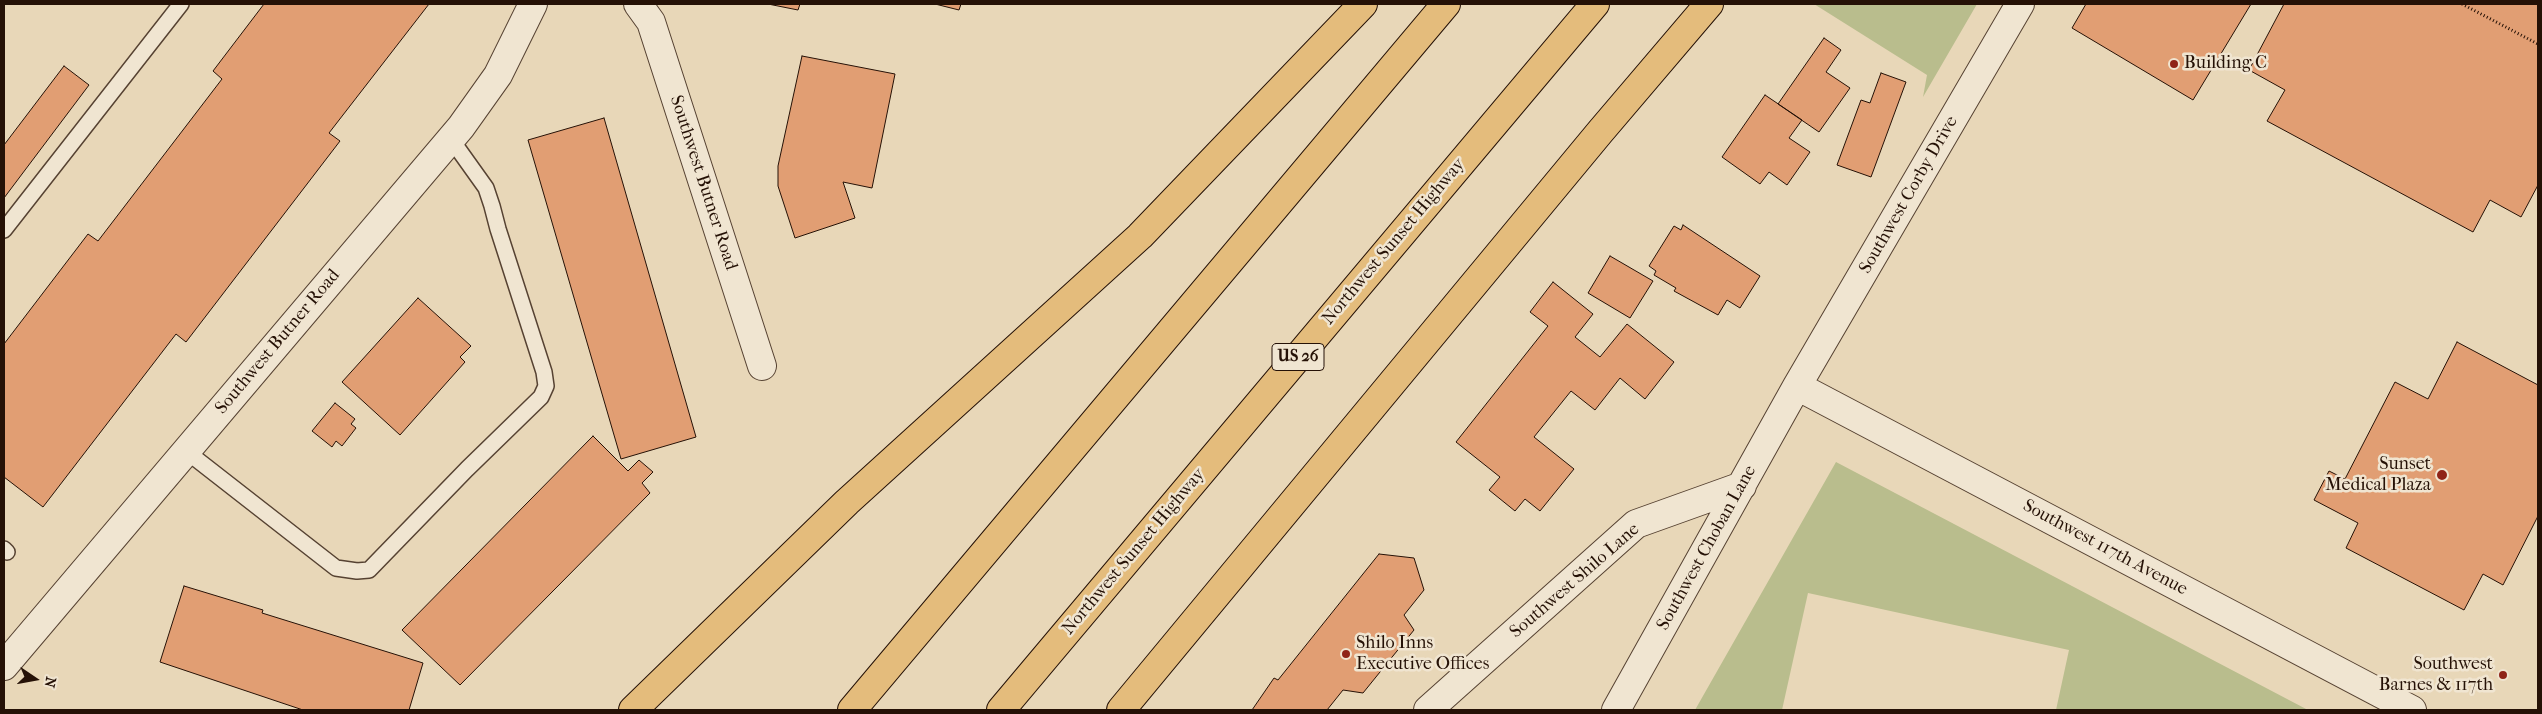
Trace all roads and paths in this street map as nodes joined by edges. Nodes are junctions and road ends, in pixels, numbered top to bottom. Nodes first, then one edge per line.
1 (181, 4) edge
2 (533, 4) edge
3 (638, 4) edge
4 (1363, 4) edge
5 (1446, 4) edge
6 (1595, 4) edge
7 (1709, 4) edge
8 (2020, 4) edge
9 (2462, 4) edge
10 (2538, 44) edge
11 (450, 139) junction
12 (4, 230) edge
13 (762, 366) dead end
14 (1797, 386) junction
15 (186, 451) junction
16 (1742, 486) junction
17 (4, 666) edge
18 (633, 710) edge
19 (852, 710) edge
20 (1001, 710) edge
21 (1121, 710) edge
22 (1428, 710) edge
23 (1616, 710) edge
24 (2412, 710) edge

1 - 12 lane
2 - 11 street, Southwest Butner Road
3 - 13 street, Southwest Butner Road
4 - 18 highway
5 - 19 highway
6 - 20 highway, Northwest Sunset Highway / US 26
7 - 21 highway
8 - 14 street, Southwest Corby Drive
9 - 10 path
11 - 15 street, Southwest Butner Road
11 - 15 lane
14 - 16 street, Southwest Choban Lane
14 - 24 street, Southwest 117th Avenue
15 - 17 street, Southwest Butner Road
16 - 22 street, Southwest Shilo Lane
16 - 23 street, Southwest Choban Lane

